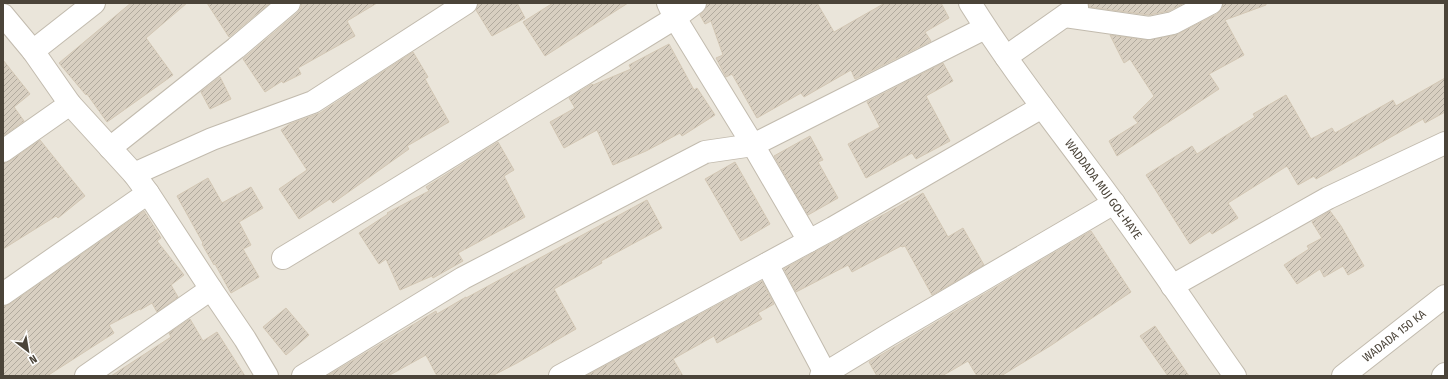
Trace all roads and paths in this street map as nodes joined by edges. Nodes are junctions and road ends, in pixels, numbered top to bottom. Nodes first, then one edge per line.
1 (94, 3) edge
2 (289, 3) edge
3 (466, 3) edge
4 (695, 3) edge
5 (970, 3) edge
6 (1083, 3) edge
7 (1211, 3) edge
8 (671, 11) edge
9 (3, 15) edge
10 (1065, 16) junction
11 (985, 28) junction
12 (33, 50) junction
13 (1006, 57) junction
14 (70, 104) junction
15 (1042, 107) junction
16 (1445, 143) edge
17 (754, 145) junction
18 (110, 148) junction
19 (3, 151) edge
20 (134, 174) junction
21 (148, 193) junction
22 (1114, 203) junction
23 (809, 241) junction
24 (282, 258) dead end
25 (767, 264) junction
26 (1172, 286) junction
27 (210, 289) junction
28 (3, 294) edge
29 (1445, 296) edge
30 (823, 375) edge
31 (86, 376) edge
32 (266, 376) edge
33 (303, 376) edge
34 (560, 376) edge
35 (1235, 376) edge
36 (1343, 376) edge

1 - 12 street
2 - 18 street
3 - 20 street
4 - 8 street
5 - 11 street, WADDADA MUJ GOL-HAYE
6 - 10 street
7 - 10 street
8 - 17 street
8 - 24 street
9 - 12 street
10 - 13 street
11 - 13 street, WADDADA MUJ GOL-HAYE
11 - 17 street
12 - 14 street
13 - 15 street, WADDADA MUJ GOL-HAYE
14 - 18 street
14 - 19 street
15 - 22 street, WADDADA MUJ GOL-HAYE
15 - 23 street
16 - 26 street
17 - 23 street
17 - 33 street
18 - 20 street
20 - 21 street
21 - 27 street
21 - 28 street
22 - 26 street, WADDADA MUJ GOL-HAYE
22 - 30 street
23 - 25 street
25 - 30 street
25 - 34 street
26 - 35 street, WADDADA MUJ GOL-HAYE
27 - 31 street
27 - 32 street
29 - 36 street, WADADA 150 KA

